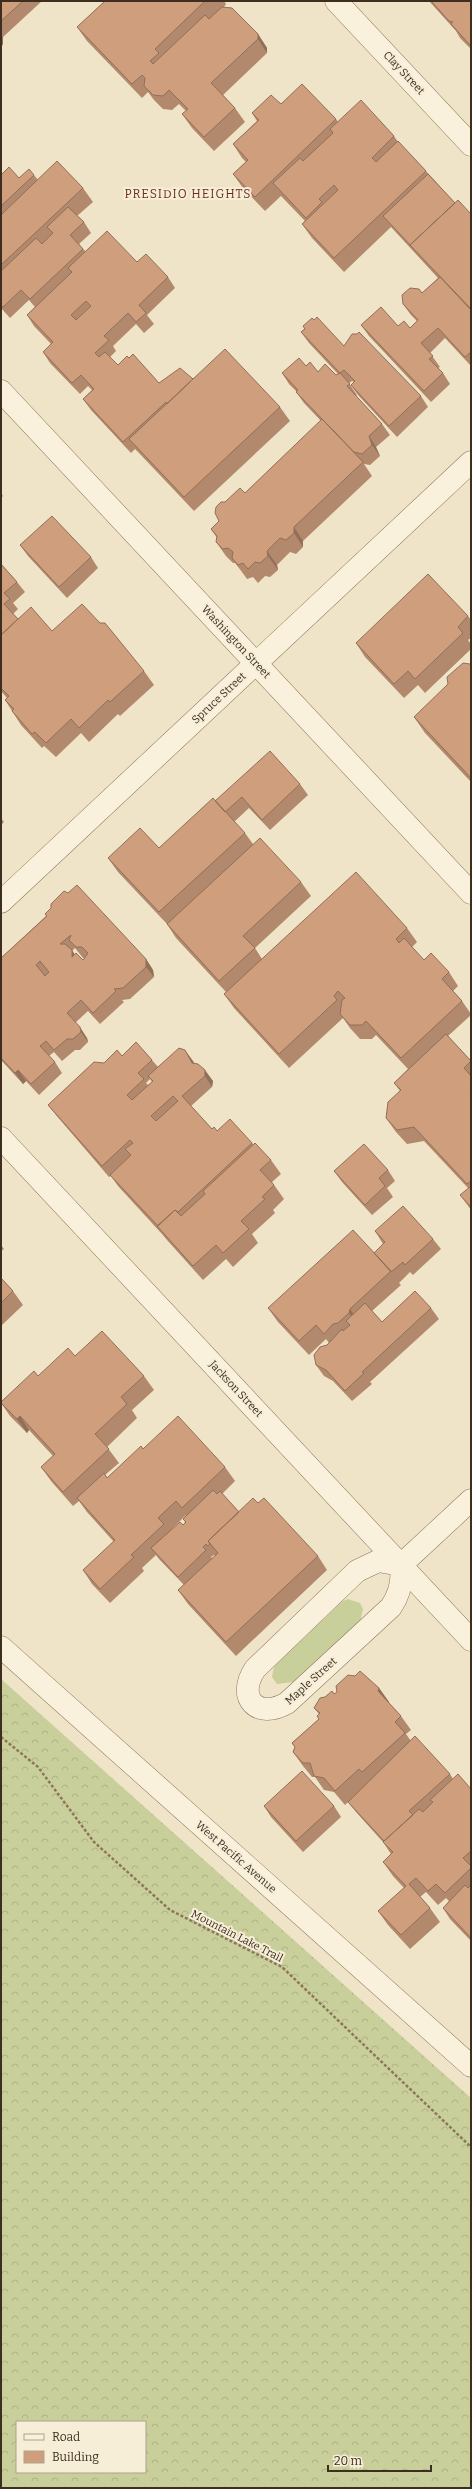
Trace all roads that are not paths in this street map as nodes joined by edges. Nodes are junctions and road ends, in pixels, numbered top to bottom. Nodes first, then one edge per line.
1 (336, 1) edge
2 (471, 145) edge
3 (1, 391) edge
4 (471, 462) edge
5 (256, 663) junction
6 (471, 893) edge
7 (1, 902) edge
8 (1, 1138) edge
9 (471, 1500) edge
10 (401, 1565) junction
11 (471, 1640) edge
12 (1, 1647) edge
13 (471, 2066) edge

1 - 2 street, Clay Street
3 - 5 street, Washington Street
4 - 5 street, Spruce Street
5 - 6 street, Washington Street
5 - 7 street, Spruce Street
8 - 10 street, Jackson Street
9 - 10 street
10 - 10 street, Maple Street
10 - 11 street, Jackson Street
12 - 13 street, West Pacific Avenue

